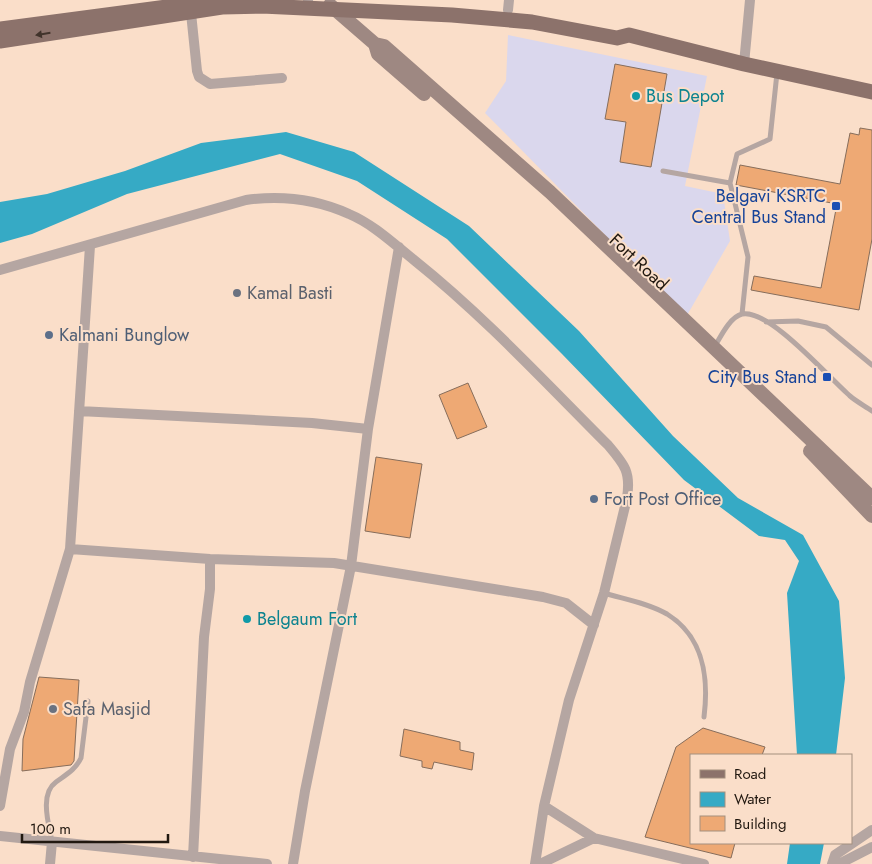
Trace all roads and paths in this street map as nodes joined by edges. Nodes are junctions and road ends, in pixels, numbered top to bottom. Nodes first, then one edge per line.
1 (218, 0) edge
2 (303, 0) edge
3 (308, 0) edge
4 (750, 0) edge
5 (273, 3) edge
6 (509, 5) edge
7 (331, 6) junction
8 (191, 13) junction
9 (0, 29) edge
10 (629, 35) junction
11 (0, 41) edge
12 (744, 64) junction
13 (777, 72) junction
14 (282, 78) dead end
15 (872, 92) edge
16 (663, 171) dead end
17 (730, 183) junction
18 (90, 246) junction
19 (399, 247) junction
20 (0, 270) edge
21 (742, 314) junction
22 (766, 322) junction
23 (712, 351) junction
24 (872, 365) edge
25 (79, 411) junction
26 (872, 412) edge
27 (368, 429) junction
28 (872, 498) edge
29 (872, 516) edge
30 (70, 549) junction
31 (210, 559) junction
32 (351, 566) junction
33 (604, 593) junction
34 (594, 625) junction
35 (88, 701) dead end
36 (704, 717) dead end
37 (0, 806) edge
38 (544, 806) junction
39 (872, 830) edge
40 (0, 836) edge
41 (594, 838) junction
42 (52, 842) junction
43 (851, 844) edge
44 (852, 844) edge
45 (872, 847) edge
46 (192, 857) junction
47 (50, 864) edge
48 (266, 864) edge
49 (293, 864) edge
50 (536, 864) edge
51 (540, 864) edge
52 (704, 864) edge
53 (834, 864) edge

1 - 9 main road
2 - 3 main road
3 - 7 main road
4 - 12 street
5 - 7 main road
5 - 8 main road
6 - 7 main road
6 - 10 main road
7 - 10 main road
7 - 23 main road, Fort Road
8 -> 11 main road
8 - 14 street
10 - 12 main road
12 - 13 main road
13 - 15 main road
13 - 17 lane
16 - 17 lane
17 - 21 lane
18 - 19 street
18 - 20 street
18 - 25 street
19 - 27 street
19 - 33 street
21 - 22 lane
21 - 23 lane
22 - 24 lane
22 - 26 lane
23 - 28 main road, Fort Road
23 - 29 main road, Fort Road
25 - 27 street
25 - 30 street
27 - 32 street
30 - 31 street
30 - 37 street
31 - 32 street
31 - 46 street
32 - 34 street
32 - 49 street
33 - 34 street
33 - 36 lane
34 - 38 street
35 - 42 lane
38 - 41 street
38 - 50 street
39 - 44 street
40 - 42 street
41 - 51 street
41 - 52 street
42 - 46 street
42 - 47 street
43 - 53 street
45 - 53 street
46 - 48 street

